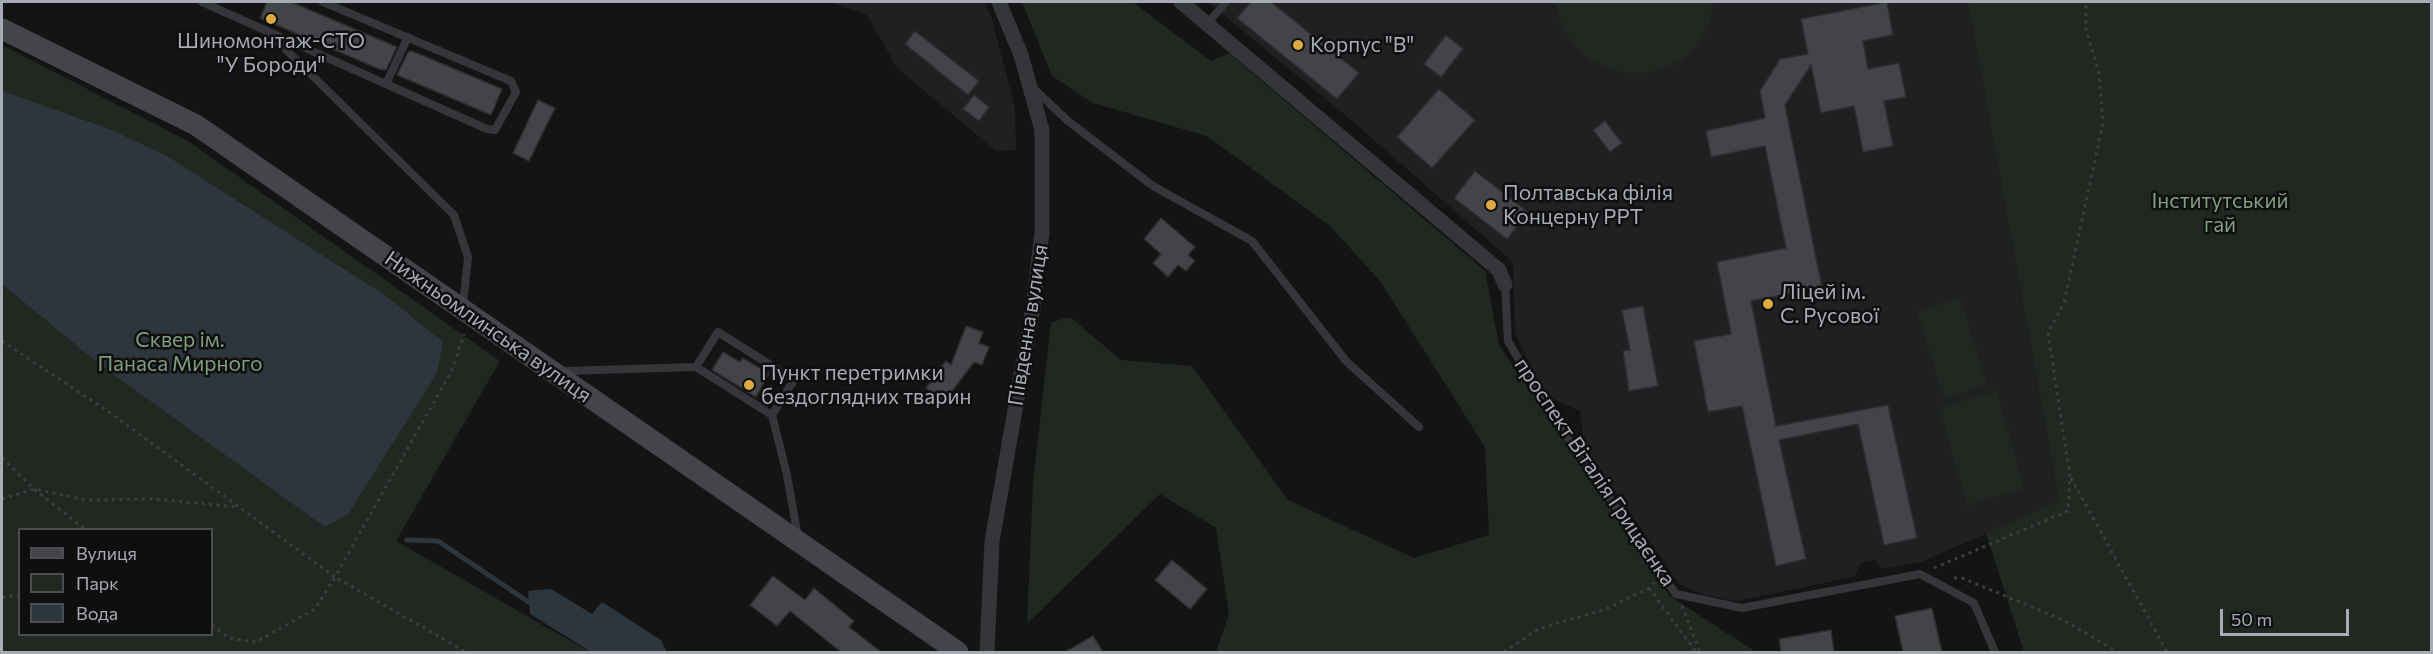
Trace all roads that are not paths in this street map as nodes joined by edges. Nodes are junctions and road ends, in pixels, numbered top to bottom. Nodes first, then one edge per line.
1 (202, 2) edge
2 (323, 2) edge
3 (999, 2) edge
4 (1181, 2) edge
5 (1226, 2) edge
6 (1207, 24) junction
7 (2, 29) edge
8 (267, 31) junction
9 (408, 37) junction
10 (386, 84) junction
11 (1029, 84) junction
12 (1505, 285) joint
13 (467, 312) junction
14 (696, 367) junction
15 (552, 372) junction
16 (772, 415) junction
17 (1419, 427) dead end
18 (799, 542) junction
19 (958, 652) edge
20 (987, 652) edge
21 (1995, 652) edge

1 - 8 lane
2 - 9 lane
3 - 11 street, Південна вулиця
4 - 6 street, проспект Віталія Грицаєнка
5 - 6 lane
6 - 12 street, проспект Віталія Грицаєнка
7 - 13 main road, Нижньомлинська вулиця
8 - 10 lane
8 - 13 lane
9 - 10 lane
9 - 10 lane
11 - 17 lane
11 - 20 street, Південна вулиця
12 - 21 lane, проспект Віталія Грицаєнка
13 - 15 main road, Нижньомлинська вулиця
14 - 15 lane
14 - 16 lane
14 - 16 lane
15 - 18 main road, Нижньомлинська вулиця
16 - 18 lane
18 - 19 main road, Нижньомлинська вулиця

